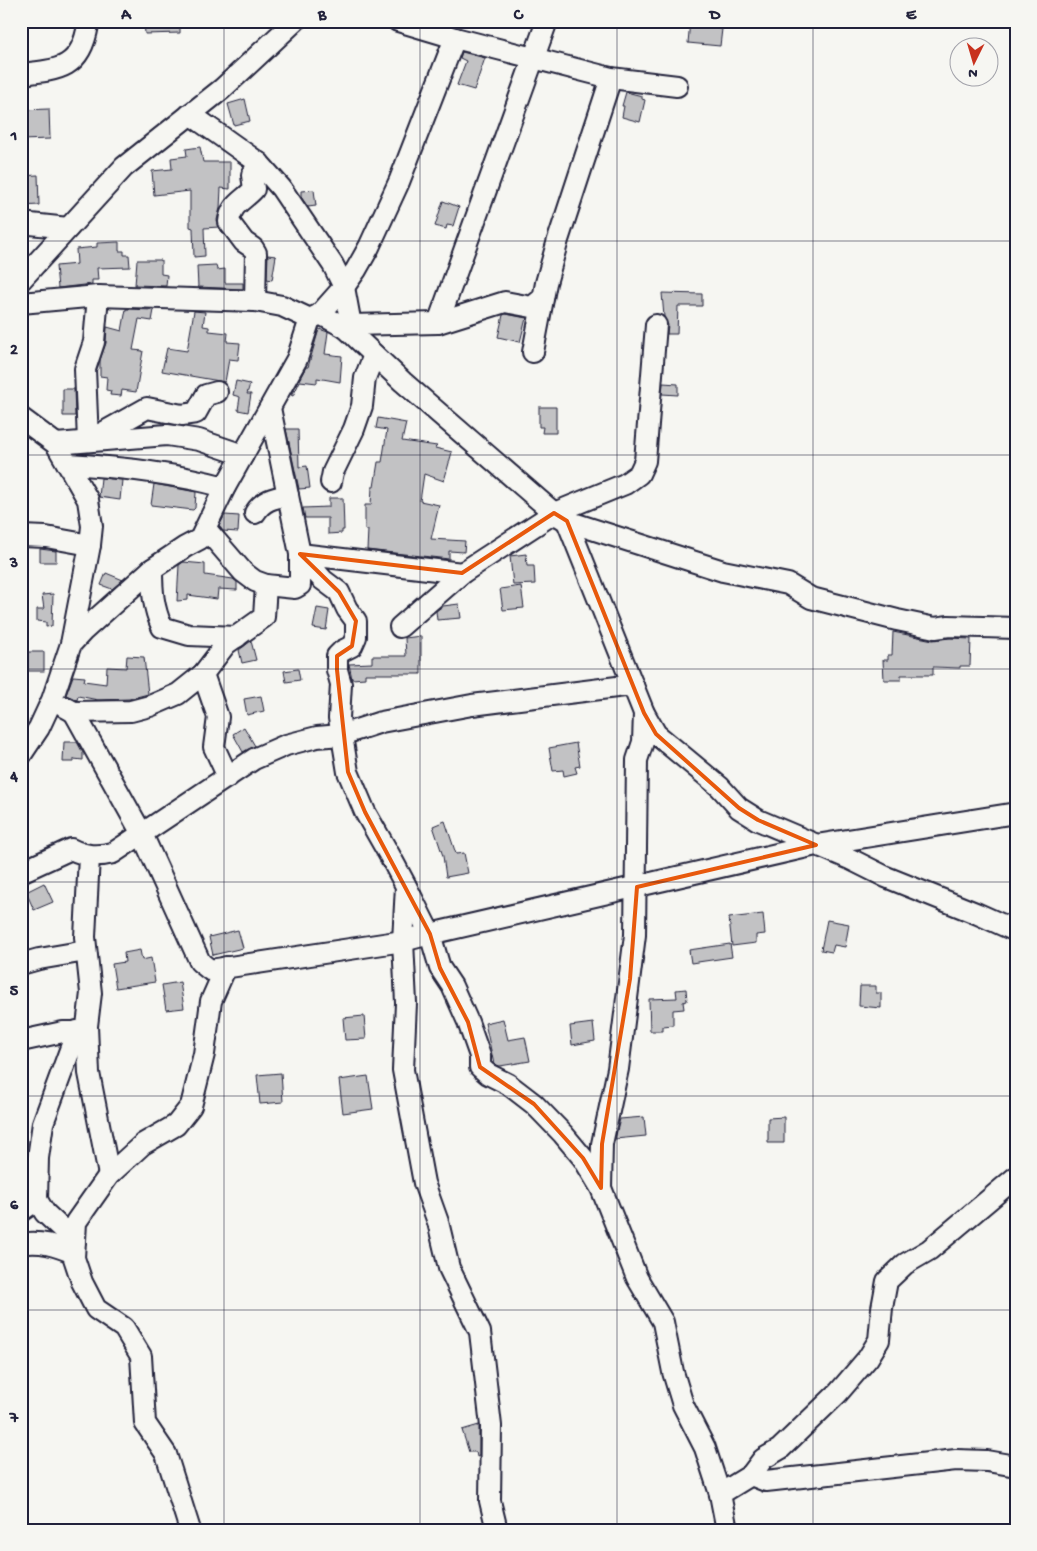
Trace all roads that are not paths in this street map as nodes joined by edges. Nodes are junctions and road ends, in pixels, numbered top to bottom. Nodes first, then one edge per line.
1 (295, 21) edge
2 (398, 21) edge
3 (546, 21) edge
4 (88, 25) dead end
5 (455, 38) junction
6 (533, 58) junction
7 (21, 74) edge
8 (611, 78) junction
9 (677, 86) dead end
10 (190, 114) junction
11 (259, 163) junction
12 (21, 224) edge
13 (68, 228) junction
14 (21, 280) edge
15 (344, 287) junction
16 (98, 296) junction
17 (543, 298) junction
18 (255, 301) junction
19 (21, 303) edge
20 (315, 316) junction
21 (438, 323) junction
22 (656, 325) dead end
23 (348, 327) junction
24 (533, 352) dead end
25 (374, 354) junction
26 (217, 392) dead end
27 (270, 408) junction
28 (21, 418) edge
29 (88, 441) junction
30 (56, 444) junction
31 (243, 455) junction
32 (68, 464) junction
33 (331, 482) dead end
34 (225, 487) junction
35 (288, 495) junction
36 (255, 513) dead end
37 (560, 517) junction
38 (206, 529) junction
39 (21, 536) edge
40 (90, 545) junction
41 (300, 554) junction
42 (152, 569) junction
43 (462, 573) junction
44 (266, 585) junction
45 (400, 627) dead end
46 (1016, 628) edge
47 (237, 637) junction
48 (71, 644) junction
49 (203, 674) junction
50 (633, 685) junction
51 (52, 700) junction
52 (74, 712) junction
53 (644, 713) junction
54 (341, 735) junction
55 (21, 755) edge
56 (228, 777) junction
57 (1016, 813) edge
58 (142, 834) junction
59 (816, 845) junction
60 (89, 856) junction
61 (21, 872) edge
62 (406, 886) junction
63 (637, 887) junction
64 (1016, 931) edge
65 (430, 934) junction
66 (404, 941) junction
67 (86, 951) junction
68 (21, 964) edge
69 (226, 967) junction
70 (82, 1032) junction
71 (21, 1041) edge
72 (109, 1175) junction
73 (1016, 1177) edge
74 (601, 1188) junction
75 (29, 1206) edge
76 (21, 1244) edge
77 (74, 1247) junction
78 (1016, 1466) edge
79 (751, 1475) junction
80 (720, 1494) junction
81 (190, 1530) edge
82 (497, 1530) edge
83 (726, 1530) edge

1 - 10 street
2 - 5 street
3 - 6 street
4 - 7 street
5 - 6 street
5 - 15 street
6 - 8 street
6 - 21 street
8 - 9 street
8 - 17 street
10 - 11 street
10 - 13 street
11 - 15 street
11 - 18 street
12 - 13 street
13 - 14 street
15 - 20 street
15 - 23 street
16 - 18 street
16 - 19 street
16 - 29 street
17 - 21 street
17 - 24 street
18 - 20 street
20 - 23 street
20 - 27 street
21 - 23 street
22 - 37 street
23 - 25 street
25 - 33 street
25 - 37 street
26 - 29 street
27 - 31 street
27 - 35 street
28 - 30 street
29 - 30 street
29 - 31 street
30 - 32 street
31 - 34 street
32 - 34 street
32 - 40 street
34 - 38 street
35 - 36 street
35 - 41 street
37 - 43 street
37 - 46 street
37 - 50 street
38 - 42 street
38 - 44 street
39 - 40 street
40 - 48 street
41 - 43 street
41 - 44 street
41 - 54 street
42 - 47 street
42 - 48 street
43 - 45 street
44 - 47 street
47 - 49 street
48 - 51 street
49 - 52 street
49 - 56 street
50 - 53 street
50 - 54 street
51 - 52 street
51 - 55 street
52 - 58 street
53 - 59 street
53 - 63 street
54 - 56 street
54 - 62 street
56 - 58 street
57 - 59 street
58 - 60 street
58 - 69 street
59 - 63 street
59 - 64 street
60 - 61 street
60 - 67 street
62 - 65 street
62 - 66 street
63 - 65 street
63 - 74 street
65 - 66 street
65 - 74 street
66 - 69 street
66 - 82 street
67 - 68 street
67 - 70 street
69 - 72 street
70 - 71 street
70 - 72 street
70 - 75 street
72 - 77 street
73 - 79 street
74 - 80 street
75 - 77 street
76 - 77 street
77 - 81 street
78 - 79 street
79 - 80 street
80 - 83 street

